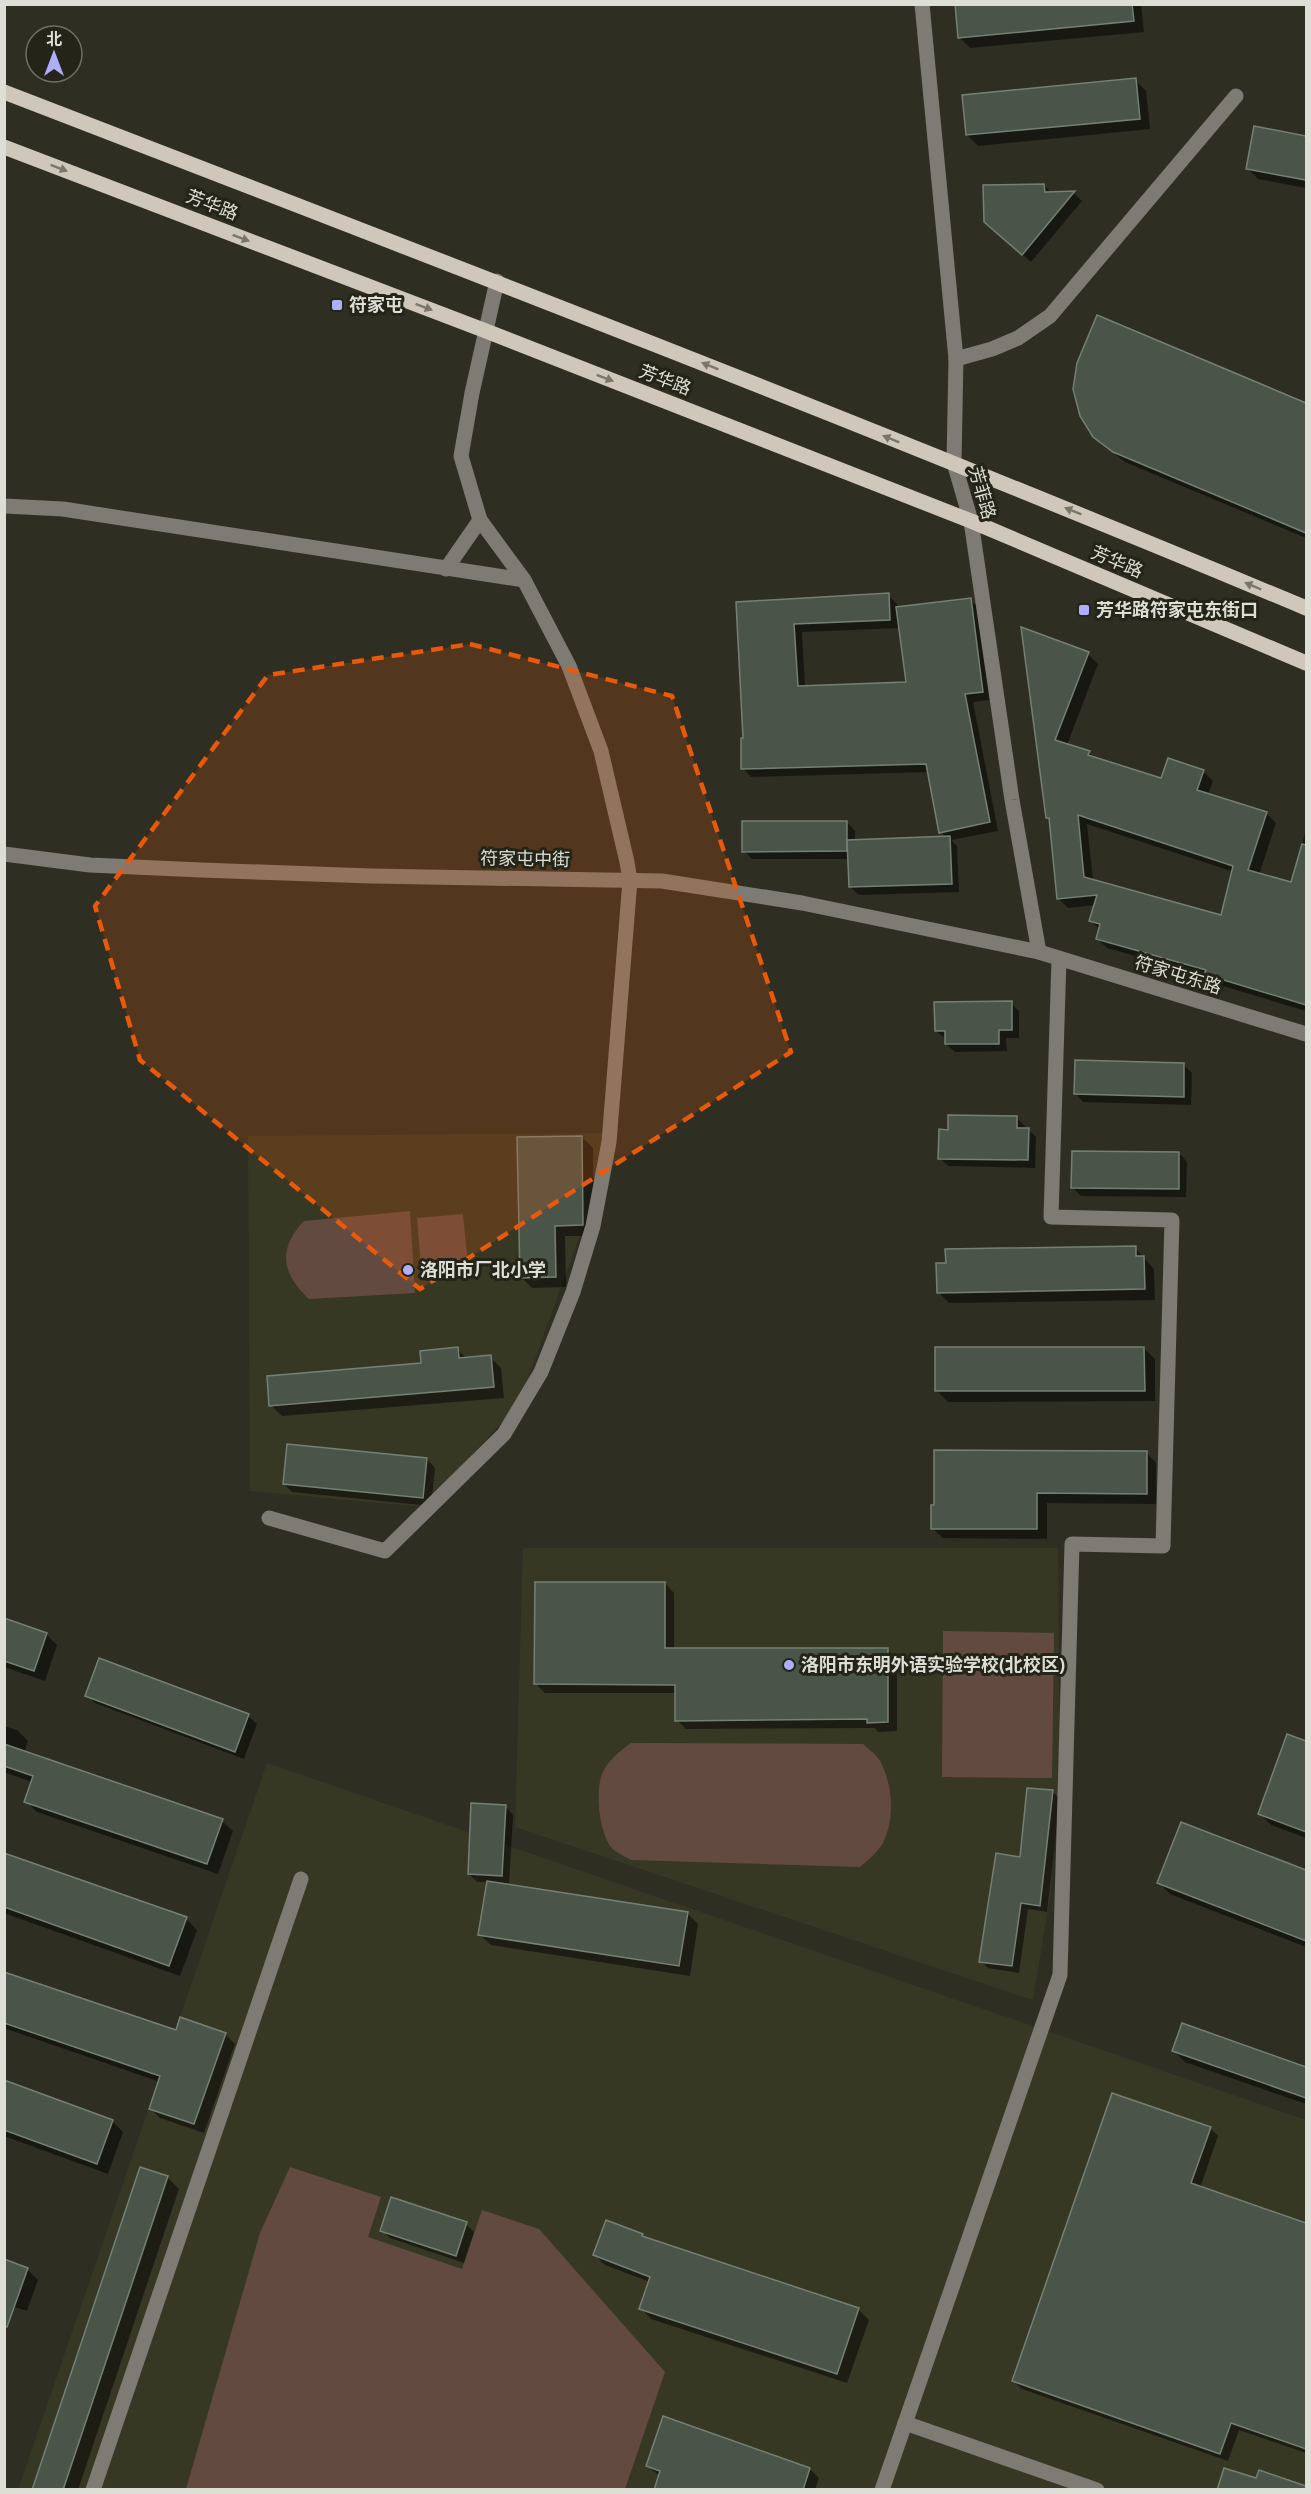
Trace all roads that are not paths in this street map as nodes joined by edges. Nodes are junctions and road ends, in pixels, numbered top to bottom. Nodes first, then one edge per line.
1 (922, 4) edge
2 (4, 92) edge
3 (1236, 96) dead end
4 (4, 147) edge
5 (497, 281) junction
6 (486, 331) junction
7 (956, 359) junction
8 (954, 464) junction
9 (4, 506) edge
10 (480, 520) junction
11 (971, 521) junction
12 (446, 569) junction
13 (524, 580) junction
14 (1306, 608) edge
15 (1306, 663) edge
16 (4, 854) edge
17 (630, 880) junction
18 (1039, 952) junction
19 (1059, 959) junction
20 (1306, 1034) edge
21 (269, 1518) dead end
22 (301, 1879) dead end
23 (905, 2423) junction
24 (93, 2490) edge
25 (882, 2490) edge
26 (1097, 2490) edge

1 - 7 street, 芳菲路
2 - 5 main road, 芳华路
3 - 7 street
4 -> 6 main road, 芳华路
5 - 6 street
8 -> 5 main road, 芳华路
6 - 10 street
6 -> 11 main road, 芳华路
7 - 8 street, 芳菲路
8 - 11 street, 芳菲路
14 -> 8 main road, 芳华路
9 - 12 street
10 - 12 street
10 - 13 street
11 - 15 main road, 芳华路
11 - 18 street, 芳菲路
12 - 13 street
13 - 17 street
16 - 17 street, 符家屯中街
17 - 18 street, 符家屯中街
17 - 21 street
18 - 19 street, 符家屯东路
19 - 20 street, 符家屯东路
19 - 23 street
22 - 24 street
23 - 25 street
23 - 26 street

